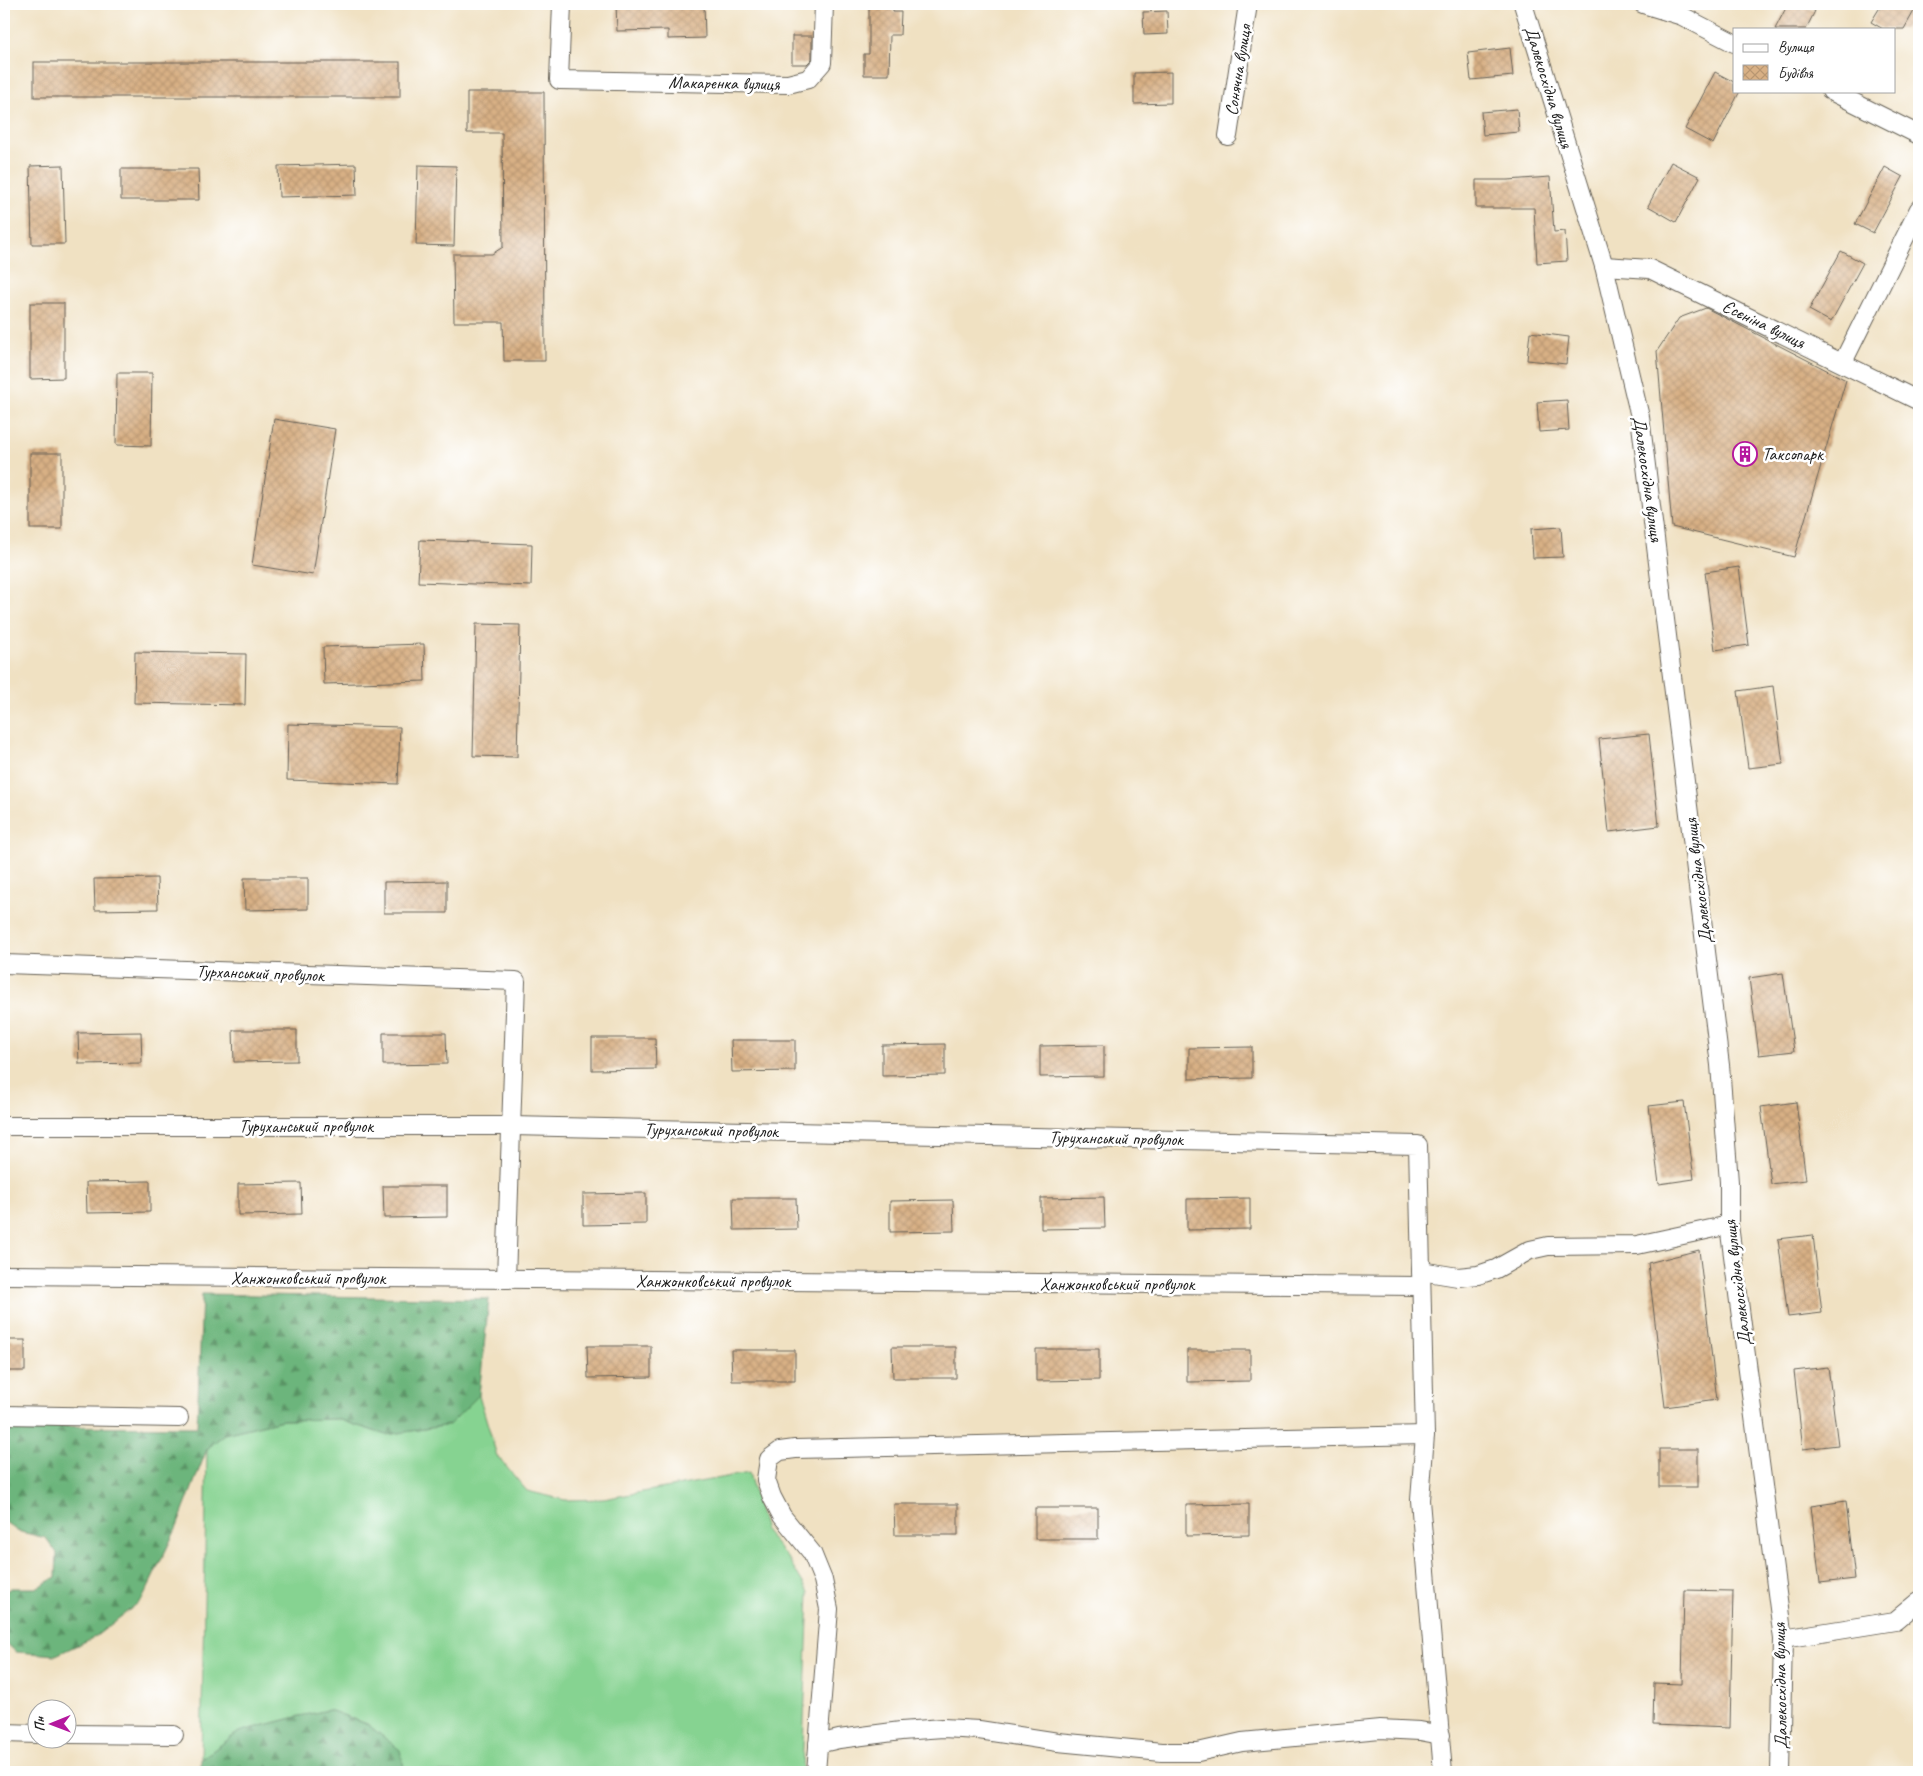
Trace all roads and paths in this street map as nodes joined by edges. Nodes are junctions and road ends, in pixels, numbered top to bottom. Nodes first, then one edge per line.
1 (562, 4) edge
2 (824, 4) edge
3 (1248, 4) edge
4 (1523, 4) edge
5 (1643, 4) edge
6 (1733, 42) edge
7 (1833, 92) edge
8 (1919, 135) edge
9 (1228, 136) dead end
10 (1919, 209) edge
11 (1604, 266) junction
12 (1843, 362) junction
13 (1919, 401) edge
14 (4, 964) edge
15 (4, 1126) edge
16 (511, 1126) junction
17 (1729, 1225) junction
18 (4, 1275) edge
19 (1421, 1278) junction
20 (506, 1279) junction
21 (4, 1415) edge
22 (178, 1418) dead end
23 (1425, 1435) junction
24 (1919, 1601) edge
25 (1783, 1639) junction
26 (4, 1733) edge
27 (28, 1734) edge
28 (78, 1734) edge
29 (174, 1736) dead end
30 (1441, 1736) junction
31 (818, 1744) junction
32 (816, 1772) edge
33 (1443, 1772) edge
34 (1780, 1772) edge

1 - 2 street, Макаренка вулиця
3 - 9 street, Сонячна вулиця
4 - 11 street, Далекосхідна вулиця
5 - 6 street
7 - 8 street
10 - 12 street
11 - 12 street, Єсєніна вулиця
11 - 17 street, Далекосхідна вулиця
12 - 13 street, Єсєніна вулиця
14 - 16 street, Турханський провулок
15 - 16 street, Туруханський провулок
16 - 19 street, Туруханський провулок
16 - 20 street
17 - 19 street, Ханжонковський провулок
17 - 25 street, Далекосхідна вулиця
18 - 20 street, Ханжонковський провулок
19 - 20 street, Ханжонковський провулок
19 - 23 street
21 - 22 street
23 - 30 street
23 - 31 street
24 - 25 street
25 - 34 street, Далекосхідна вулиця
26 - 27 street
28 - 29 street
30 - 31 street
30 - 33 street
31 - 32 street

